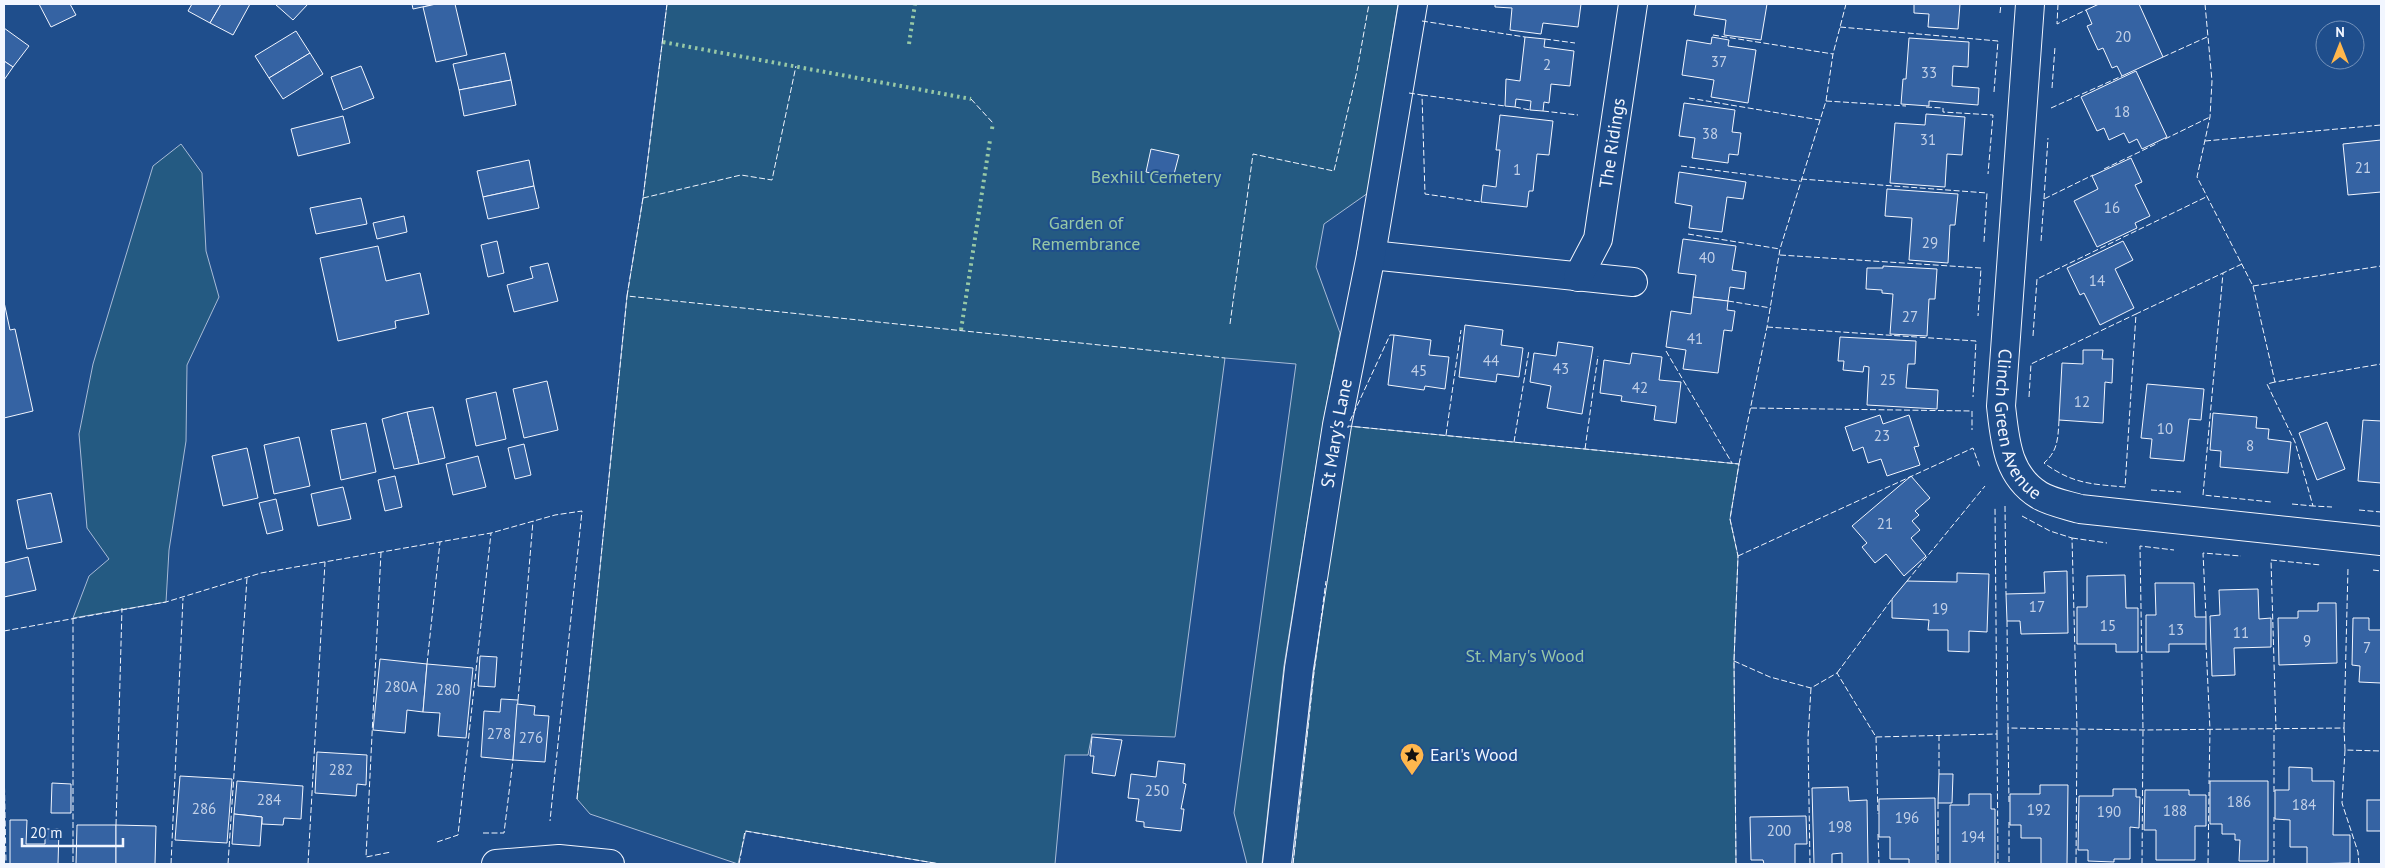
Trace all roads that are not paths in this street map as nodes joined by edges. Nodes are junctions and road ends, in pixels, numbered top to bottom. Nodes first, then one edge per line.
1 (1414, 4) edge
2 (1633, 4) edge
3 (2030, 4) edge
4 (1371, 255) junction
5 (1578, 277) junction
6 (1633, 282) dead end
7 (2381, 540) edge
8 (496, 864) edge
9 (610, 864) edge
10 (1277, 864) edge

1 - 4 street, St Mary's Lane
2 - 5 street, The Ridings
3 - 7 street, Clinch Green Avenue
4 - 5 street
4 - 10 street, St Mary's Lane
5 - 6 street
8 - 9 street

